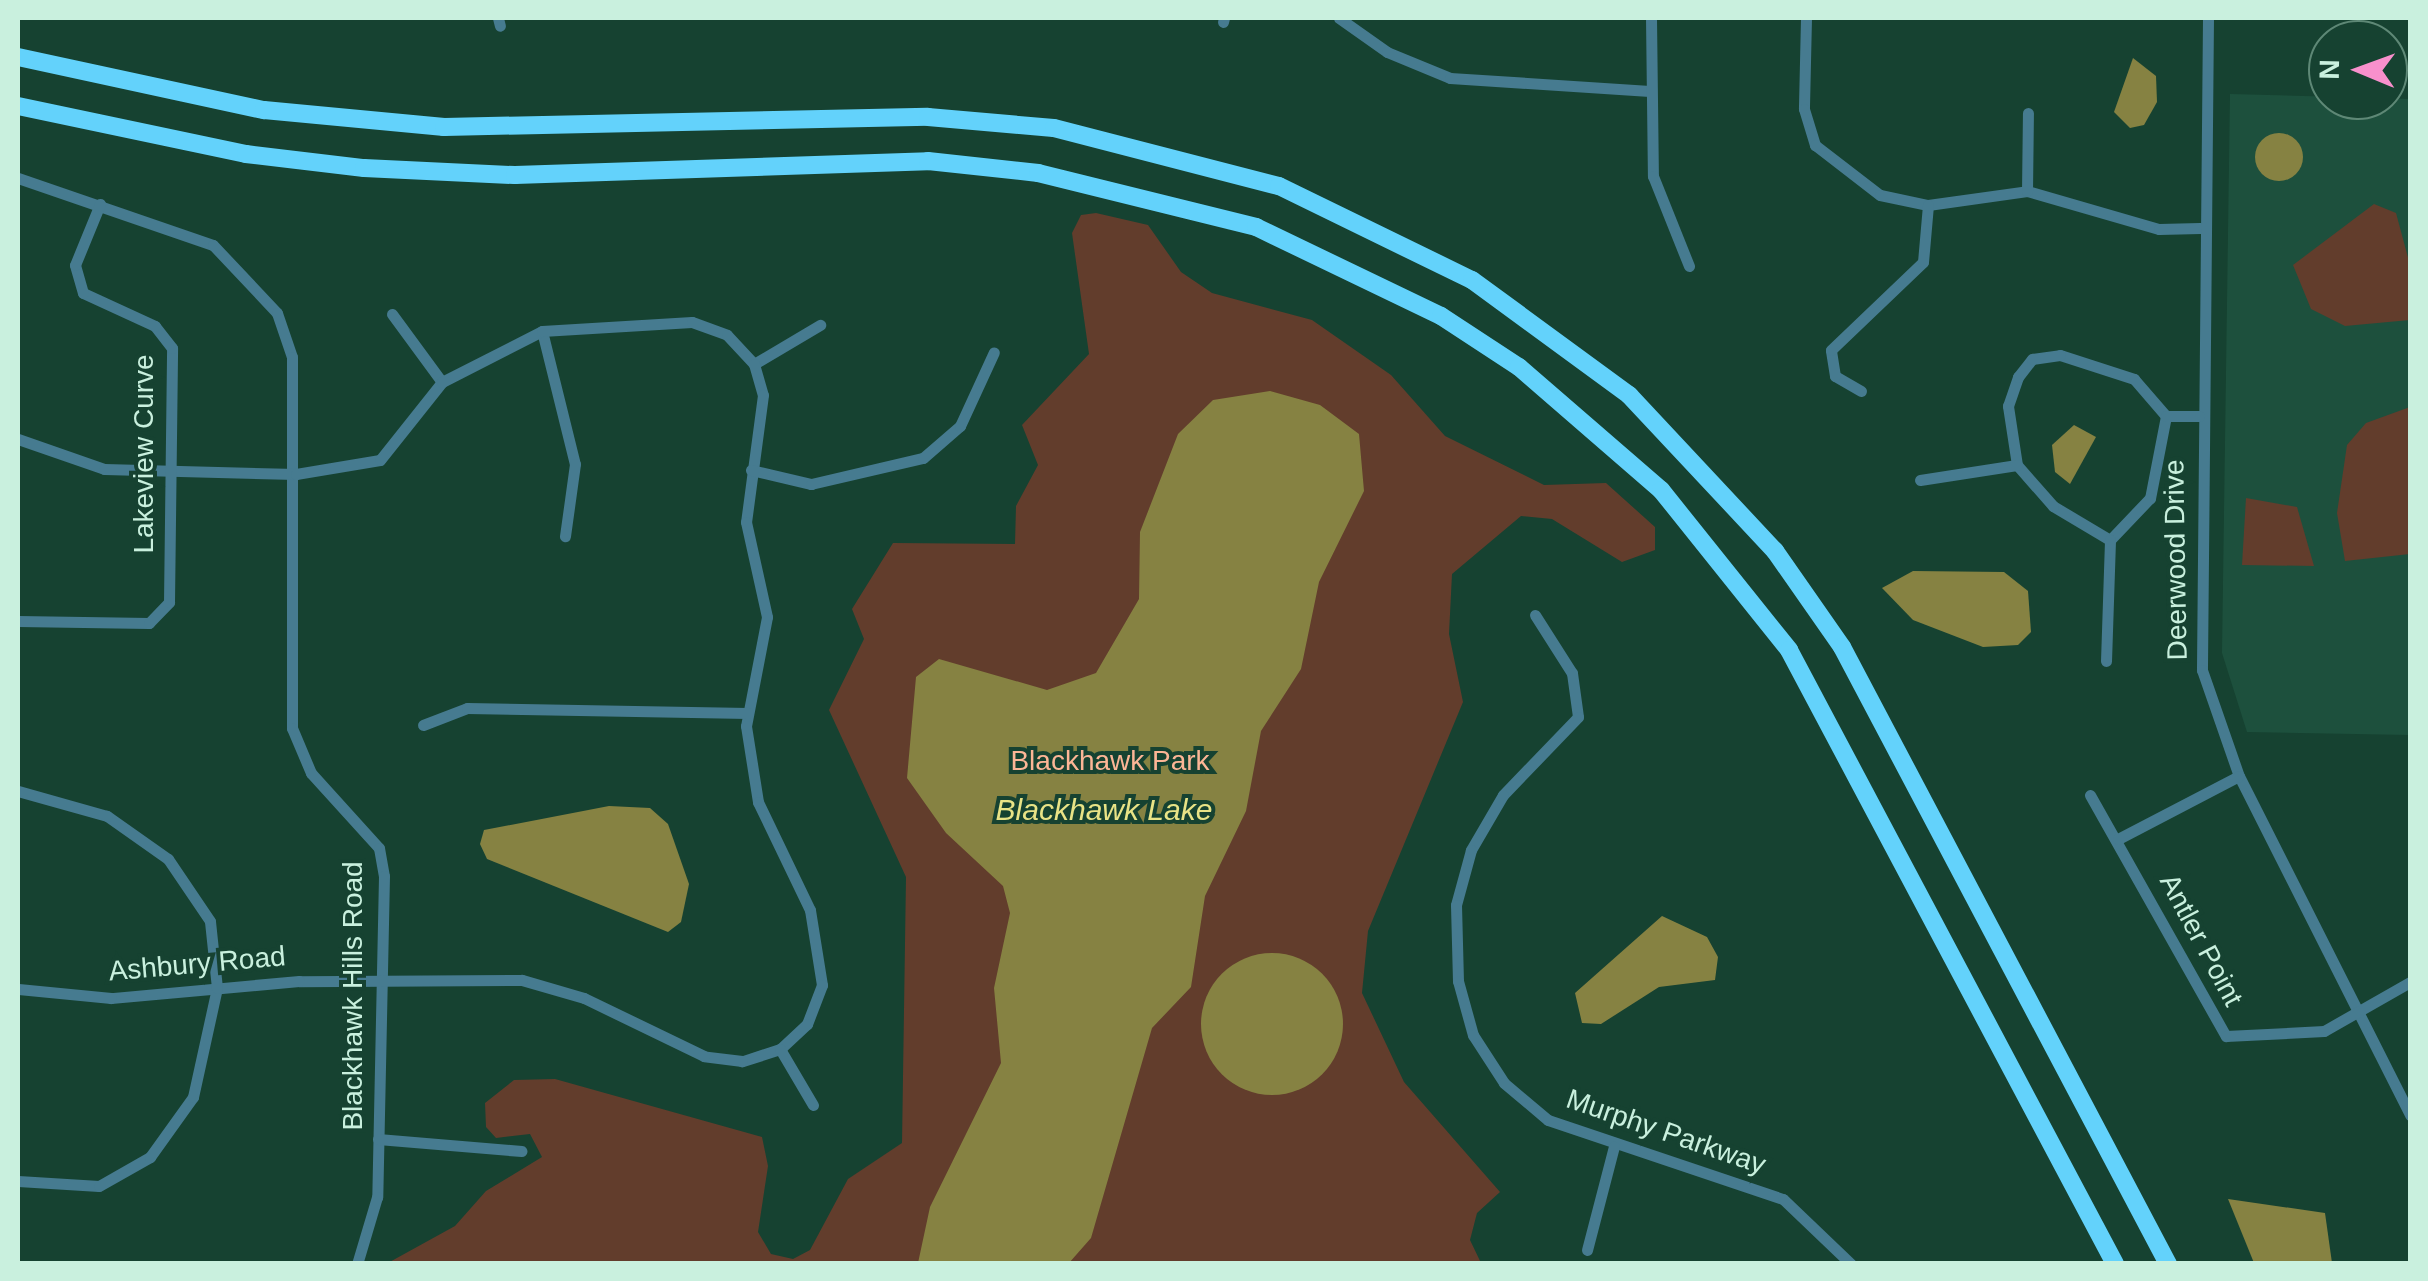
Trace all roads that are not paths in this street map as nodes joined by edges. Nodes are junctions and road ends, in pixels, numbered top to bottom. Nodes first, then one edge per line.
1 (1339, 18) edge
2 (1651, 18) edge
3 (1806, 18) edge
4 (2208, 18) edge
5 (18, 58) edge
6 (1650, 91) junction
7 (18, 106) edge
8 (2028, 113) dead end
9 (18, 178) edge
10 (2027, 191) junction
11 (100, 204) junction
12 (1928, 205) junction
13 (2200, 228) junction
14 (1690, 266) dead end
15 (392, 314) dead end
16 (820, 326) dead end
17 (542, 332) junction
18 (994, 352) dead end
19 (754, 364) junction
20 (442, 382) junction
21 (1861, 391) dead end
22 (2166, 416) junction
23 (2199, 416) junction
24 (18, 439) edge
25 (2017, 465) junction
26 (751, 470) junction
27 (172, 471) junction
28 (296, 474) junction
29 (1920, 480) dead end
30 (566, 536) dead end
31 (2110, 540) junction
32 (1536, 614) dead end
33 (18, 621) edge
34 (2106, 661) dead end
35 (748, 713) junction
36 (424, 725) dead end
37 (2239, 776) junction
38 (18, 791) edge
39 (2090, 795) dead end
40 (2118, 840) junction
41 (381, 982) junction
42 (2410, 982) edge
43 (216, 988) junction
44 (18, 989) edge
45 (2363, 1012) junction
46 (780, 1049) junction
47 (813, 1105) dead end
48 (2410, 1114) edge
49 (378, 1139) junction
50 (1614, 1146) junction
51 (521, 1151) dead end
52 (18, 1181) edge
53 (1587, 1250) dead end
54 (357, 1264) edge
55 (1852, 1264) edge
56 (2115, 1264) edge
57 (2168, 1264) edge

1 - 6 street
2 - 6 street
3 - 12 street
4 - 13 street, Deerwood Drive
5 - 57 highway
6 - 14 street
7 - 56 highway
8 - 10 street
9 - 11 street, Blackhawk Hills Road
10 - 12 street
10 - 13 street
11 - 27 street, Lakeview Curve
11 - 28 street, Blackhawk Hills Road
12 - 21 street
13 - 23 street, Deerwood Drive
15 - 20 street
16 - 19 street
17 - 19 street
17 - 20 street
17 - 30 street
18 - 26 street
19 - 26 street
20 - 28 street
22 - 23 street
22 - 25 street
22 - 31 street
23 - 37 street, Deerwood Drive
24 - 27 street
25 - 29 street
25 - 31 street
26 - 35 street
27 - 28 street
27 - 33 street, Lakeview Curve
28 - 41 street, Blackhawk Hills Road
31 - 34 street
32 - 50 street, Murphy Parkway
35 - 36 street
35 - 46 street
37 - 40 street
37 - 45 street, Deerwood Drive
38 - 43 street
39 - 40 street, Antler Point
40 - 45 street, Antler Point
41 - 43 street, Ashbury Road
41 - 46 street, Ashbury Road
41 - 49 street, Blackhawk Hills Road
42 - 45 street
43 - 44 street, Ashbury Road
43 - 52 street
45 - 48 street, Deerwood Drive
46 - 47 street
49 - 51 street
49 - 54 street, Blackhawk Hills Road
50 - 53 street
50 - 55 street, Murphy Parkway

